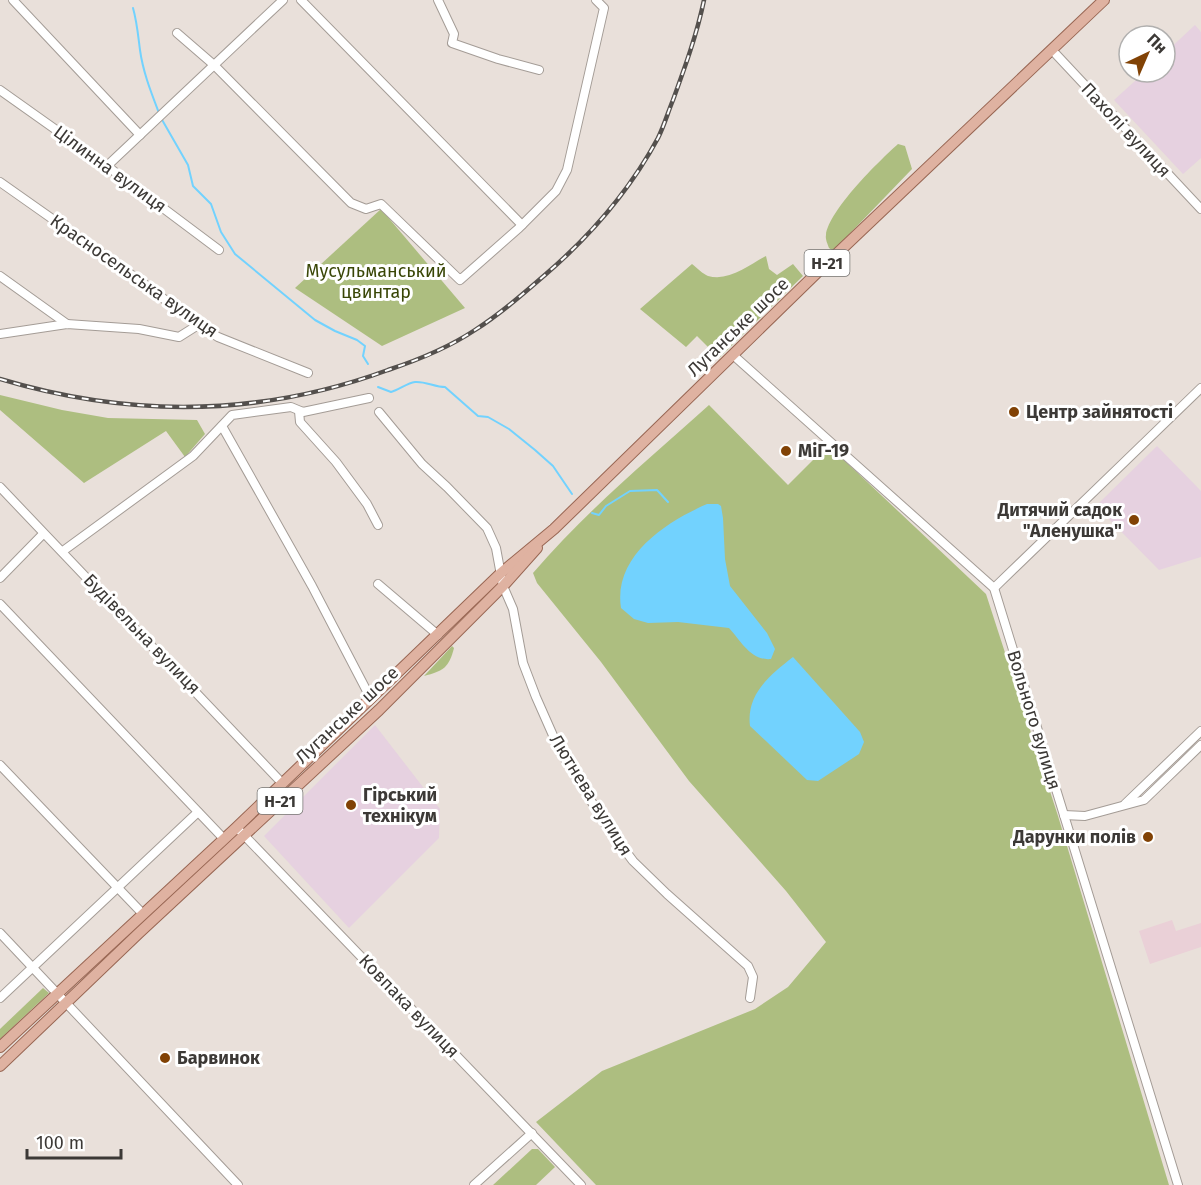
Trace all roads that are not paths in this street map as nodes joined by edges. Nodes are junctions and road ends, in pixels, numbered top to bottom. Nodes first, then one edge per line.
1 (14, 0) edge
2 (283, 0) edge
3 (300, 0) edge
4 (438, 0) edge
5 (596, 0) edge
6 (1104, 0) edge
7 (177, 33) dead end
8 (1052, 50) junction
9 (214, 65) junction
10 (539, 70) dead end
11 (0, 90) edge
12 (140, 135) junction
13 (107, 166) junction
14 (0, 182) edge
15 (1201, 209) edge
16 (522, 225) junction
17 (219, 250) dead end
18 (0, 276) edge
19 (67, 324) junction
20 (198, 325) junction
21 (0, 334) edge
22 (734, 355) junction
23 (308, 373) dead end
24 (1201, 388) edge
25 (369, 398) dead end
26 (299, 411) junction
27 (379, 412) dead end
28 (222, 426) junction
29 (0, 487) edge
30 (378, 525) dead end
31 (554, 529) junction
32 (43, 534) junction
33 (63, 551) junction
34 (501, 573) junction
35 (0, 578) edge
36 (378, 584) dead end
37 (503, 586) junction
38 (994, 588) junction
39 (0, 604) edge
40 (438, 635) junction
41 (371, 699) junction
42 (1201, 731) edge
43 (1201, 745) edge
44 (0, 765) edge
45 (282, 783) junction
46 (1122, 806) junction
47 (198, 813) junction
48 (1064, 815) junction
49 (240, 832) junction
50 (224, 839) junction
51 (118, 888) junction
52 (142, 913) junction
53 (0, 933) edge
54 (33, 967) junction
55 (58, 993) junction
56 (0, 998) edge
57 (750, 998) dead end
58 (68, 1003) junction
59 (0, 1047) edge
60 (0, 1066) edge
61 (532, 1133) junction
62 (238, 1185) edge
63 (474, 1185) edge
64 (581, 1185) edge
65 (1178, 1185) edge

1 - 12 street
2 - 9 street
3 - 16 street
4 - 10 street
5 - 16 street
6 - 8 main road, Луганське шосе / Н-21
7 - 9 street
8 - 15 street, Пахолі вулиця
8 - 22 main road, Луганське шосе / Н-21
9 - 12 street
9 - 16 street
11 - 13 street, Цілинна вулиця
12 - 13 street
13 - 17 street, Цілинна вулиця
14 - 20 street, Красносельська вулиця
18 - 19 street
19 - 20 street
19 - 21 street
20 - 23 street, Красносельська вулиця
22 - 31 main road, Луганське шосе / Н-21
22 - 38 street
24 - 38 street
25 - 26 street
26 - 28 street
26 - 30 street
27 - 34 street, Лютнева вулиця
28 - 33 street
28 - 41 street
29 - 32 street, Будівельна вулиця
31 - 34 main road, Луганське шосе / Н-21
31 - 37 main road, Луганське шосе / Н-21
32 - 33 street, Будівельна вулиця
32 - 35 street
33 - 45 street, Будівельна вулиця
34 - 37 street, Лютнева вулиця
34 - 40 main road, Луганське шосе / Н-21
36 - 40 street
37 - 49 main road, Луганське шосе / Н-21
37 - 57 street, Лютнева вулиця
38 - 48 street, Вольного вулиця
39 - 47 street
40 - 41 main road, Луганське шосе / Н-21
41 - 45 main road, Луганське шосе / Н-21
42 - 46 street
43 - 46 street
44 - 51 street
45 - 49 main road, Луганське шосе / Н-21
46 - 48 street
47 - 50 street
47 - 51 street
48 - 65 street, Вольного вулиця
49 - 50 main road, Луганське шосе / Н-21
49 - 58 main road, Луганське шосе / Н-21
49 - 61 street, Ковпака вулиця
50 - 52 main road, Луганське шосе / Н-21
51 - 52 street
51 - 54 street
52 - 55 main road, Луганське шосе / Н-21
53 - 54 street
54 - 55 street
54 - 56 street
55 - 58 street
55 - 59 main road, Луганське шосе / Н-21
58 - 60 main road, Луганське шосе / Н-21
58 - 62 street
61 - 63 street
61 - 64 street, Ковпака вулиця

